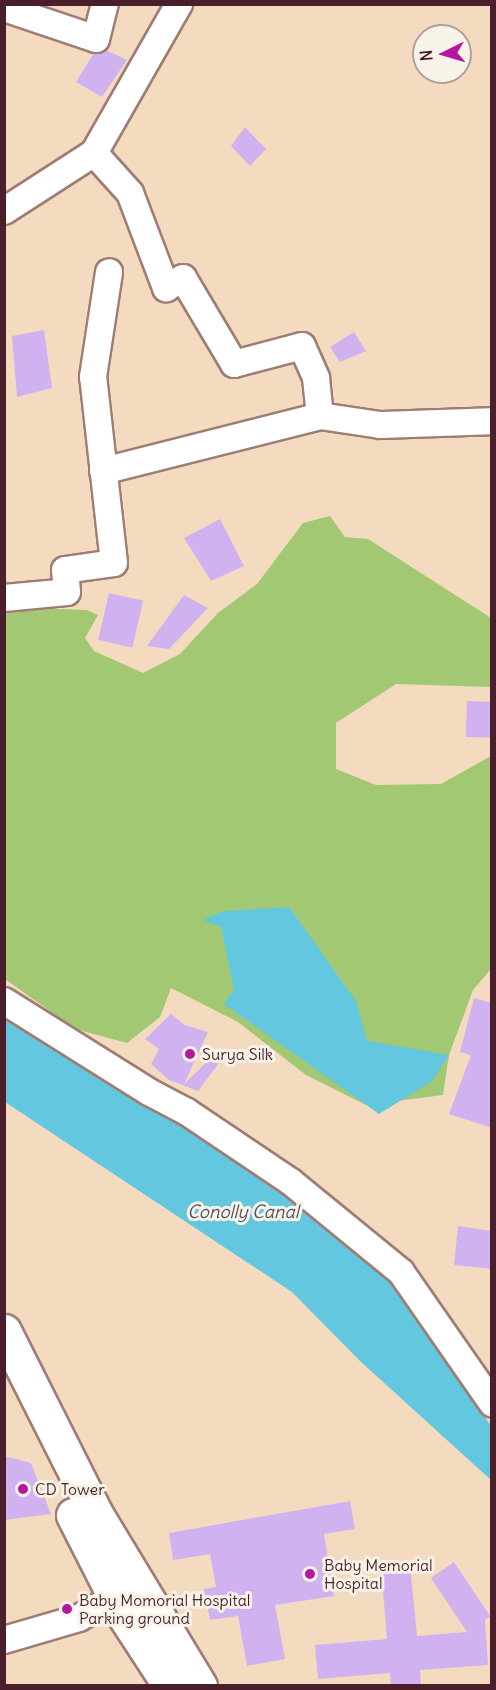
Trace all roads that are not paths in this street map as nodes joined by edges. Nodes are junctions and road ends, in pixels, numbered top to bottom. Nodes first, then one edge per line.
1 (105, 4) edge
2 (179, 4) edge
3 (4, 8) edge
4 (94, 153) junction
5 (4, 211) edge
6 (109, 272) dead end
7 (320, 416) junction
8 (492, 421) edge
9 (104, 471) junction
10 (4, 598) edge
11 (4, 1001) edge
12 (4, 1331) edge
13 (4, 1375) edge
14 (492, 1403) edge
15 (130, 1607) junction
16 (4, 1640) edge
17 (170, 1686) edge
18 (200, 1686) edge

1 - 3 street
2 - 4 street
4 - 5 street
4 - 7 street
6 - 9 street
7 - 8 street
7 - 9 street
9 - 10 street
11 - 14 street
12 - 15 main road
13 - 15 main road
15 - 16 street
15 - 17 main road
15 - 18 main road

